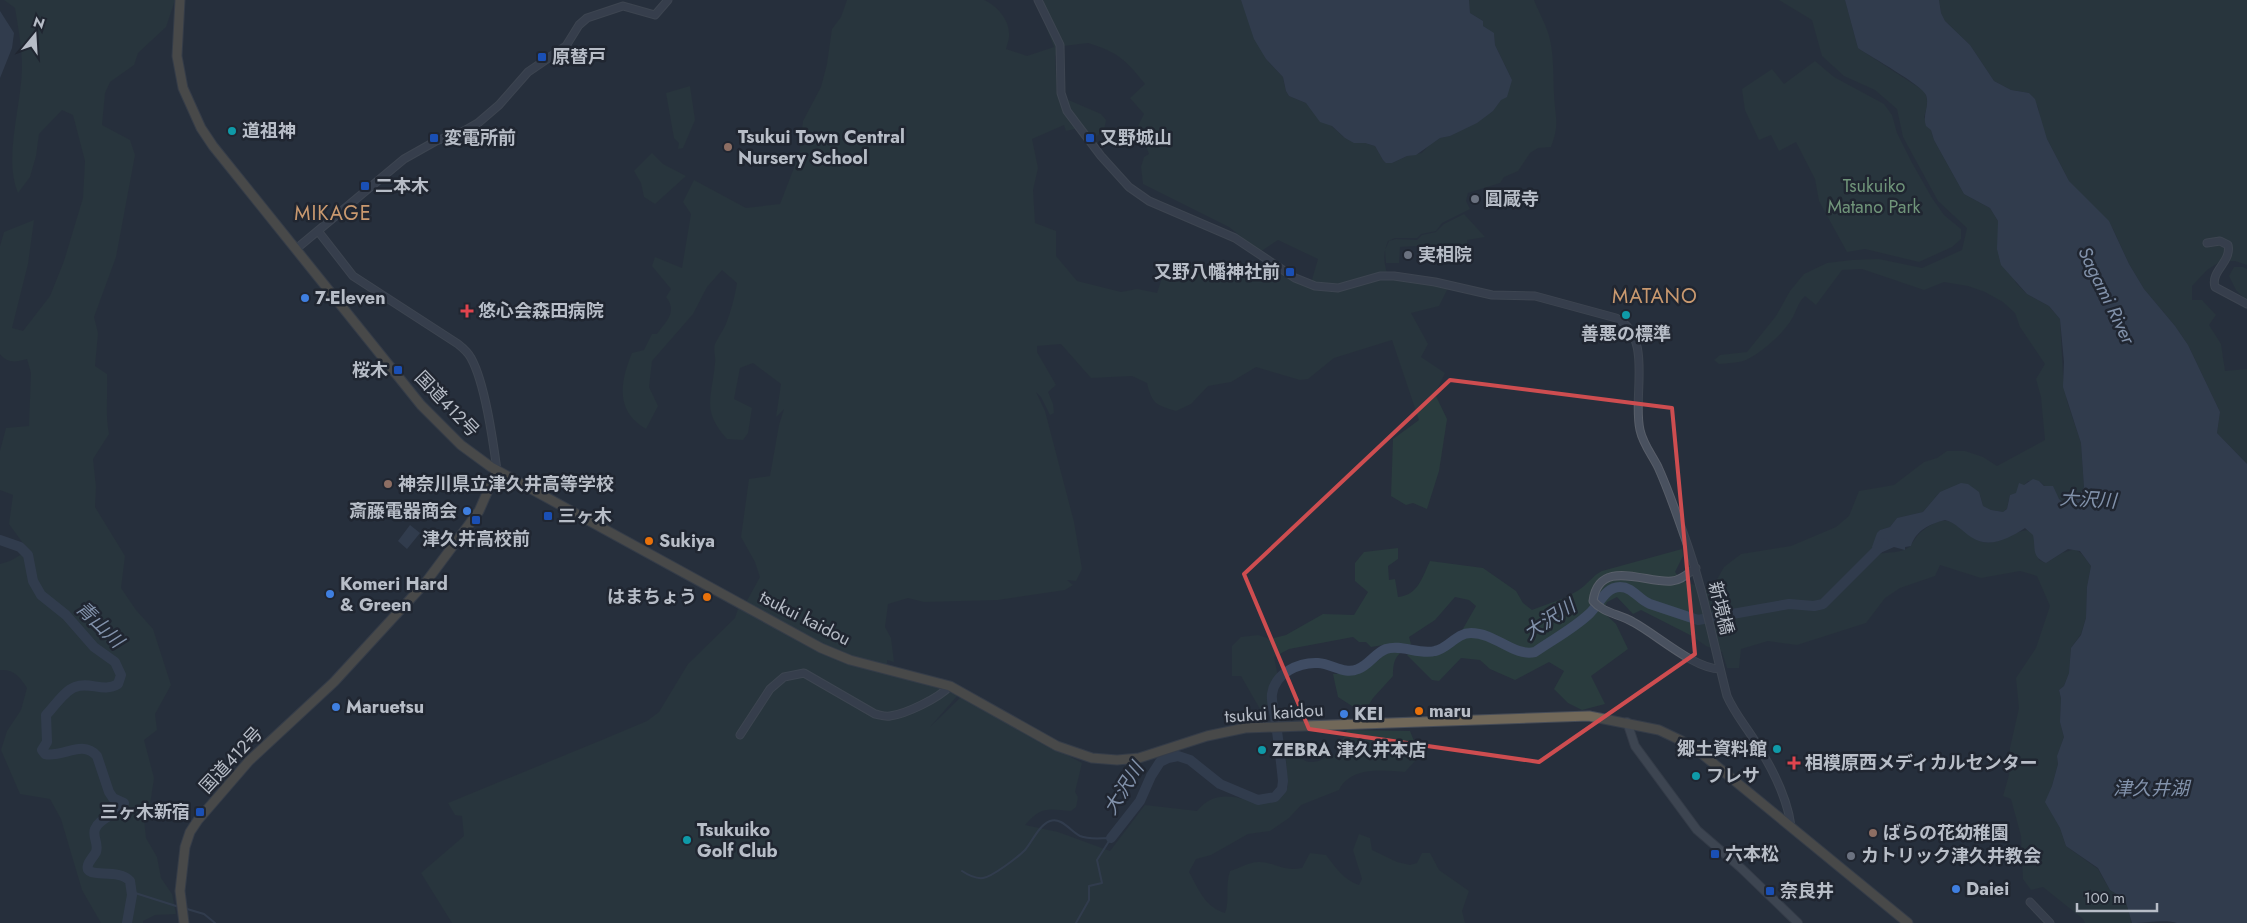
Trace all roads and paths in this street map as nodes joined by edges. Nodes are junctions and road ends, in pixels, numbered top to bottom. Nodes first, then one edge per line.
1 (180, 0) edge
2 (668, 0) edge
3 (1038, 0) edge
4 (318, 231) junction
5 (2207, 243) dead end
6 (296, 249) junction
7 (2247, 304) edge
8 (497, 470) junction
9 (1696, 570) junction
10 (1720, 669) junction
11 (950, 686) junction
12 (1627, 722) junction
13 (740, 735) dead end
14 (1791, 826) junction
15 (2030, 902) dead end
16 (184, 923) edge
17 (1798, 923) edge
18 (1908, 923) edge
19 (2050, 923) edge

1 - 6 highway, 国道412号
2 - 4 street
3 - 9 street, 新境橋
4 - 6 street
4 - 8 street
5 - 7 street
6 - 8 highway, 国道412号
8 - 11 highway, tsukui kaidou
8 - 16 highway, 国道412号
9 - 10 street, 新境橋
9 - 10 street
10 - 14 street, 新境橋
11 - 12 highway, tsukui kaidou
11 - 13 street
12 - 14 highway, tsukui kaidou
12 - 17 main road
14 - 18 highway, tsukui kaidou
15 - 19 street

